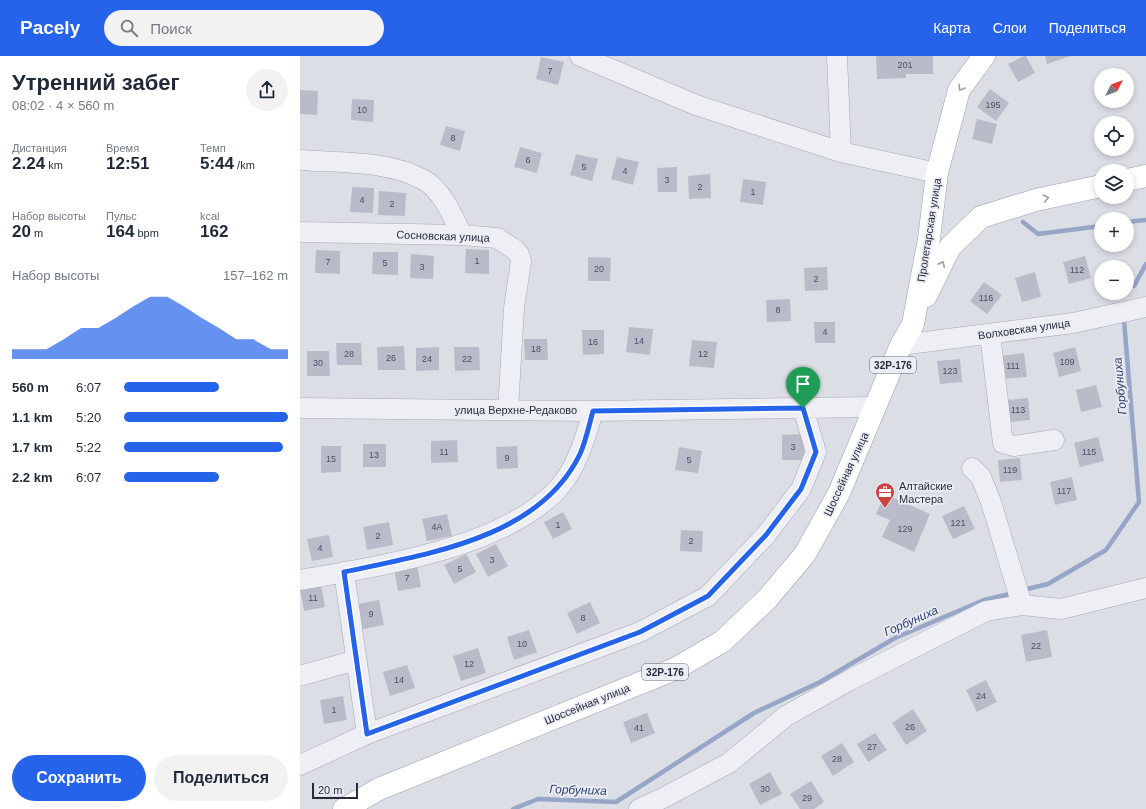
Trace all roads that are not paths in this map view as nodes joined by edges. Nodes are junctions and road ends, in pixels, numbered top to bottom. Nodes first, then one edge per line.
1 (580, 56) edge
2 (837, 56) edge
3 (984, 56) edge
4 (841, 152) junction
5 (300, 160) edge
6 (937, 173) junction
7 (1146, 176) edge
8 (1134, 179) edge
9 (1094, 188) edge
10 (300, 232) edge
11 (462, 235) junction
12 (1146, 307) edge
13 (912, 324) junction
14 (990, 334) junction
15 (901, 345) junction
16 (876, 407) junction
17 (300, 408) edge
18 (803, 408) junction
19 (508, 410) junction
20 (593, 411) junction
21 (1054, 440) dead end
22 (972, 468) dead end
23 (344, 572) junction
24 (300, 580) edge
25 (1146, 588) edge
26 (1022, 605) junction
27 (356, 660) junction
28 (300, 676) edge
29 (367, 734) junction
30 (300, 765) edge
31 (344, 809) edge
32 (639, 809) edge

1 - 4 street
2 - 4 street
3 -> 6 main road, Пролетарская улица
4 - 6 street
5 - 11 street
6 - 13 main road, Пролетарская улица
7 - 8 main road
13 -> 9 main road
10 - 11 street, Сосновская улица
11 - 19 street, Сосновская улица
12 - 14 street, Волховская улица
13 - 15 main road, Пролетарская улица / 32Р-176
14 - 15 street, Волховская улица
14 - 21 street
15 - 16 main road, Пролетарская улица / 32Р-176
16 - 18 street, улица Верхне-Редаково
16 - 31 main road, Шоссейная улица / 32Р-176
17 - 19 street, улица Верхне-Редаково
18 - 20 street, улица Верхне-Редаково
18 - 29 street
19 - 20 street, улица Верхне-Редаково
20 - 23 street
22 - 26 street
23 - 24 street
23 - 27 street
25 - 26 street
26 - 32 street
27 - 28 street
27 - 29 street
29 - 30 street

